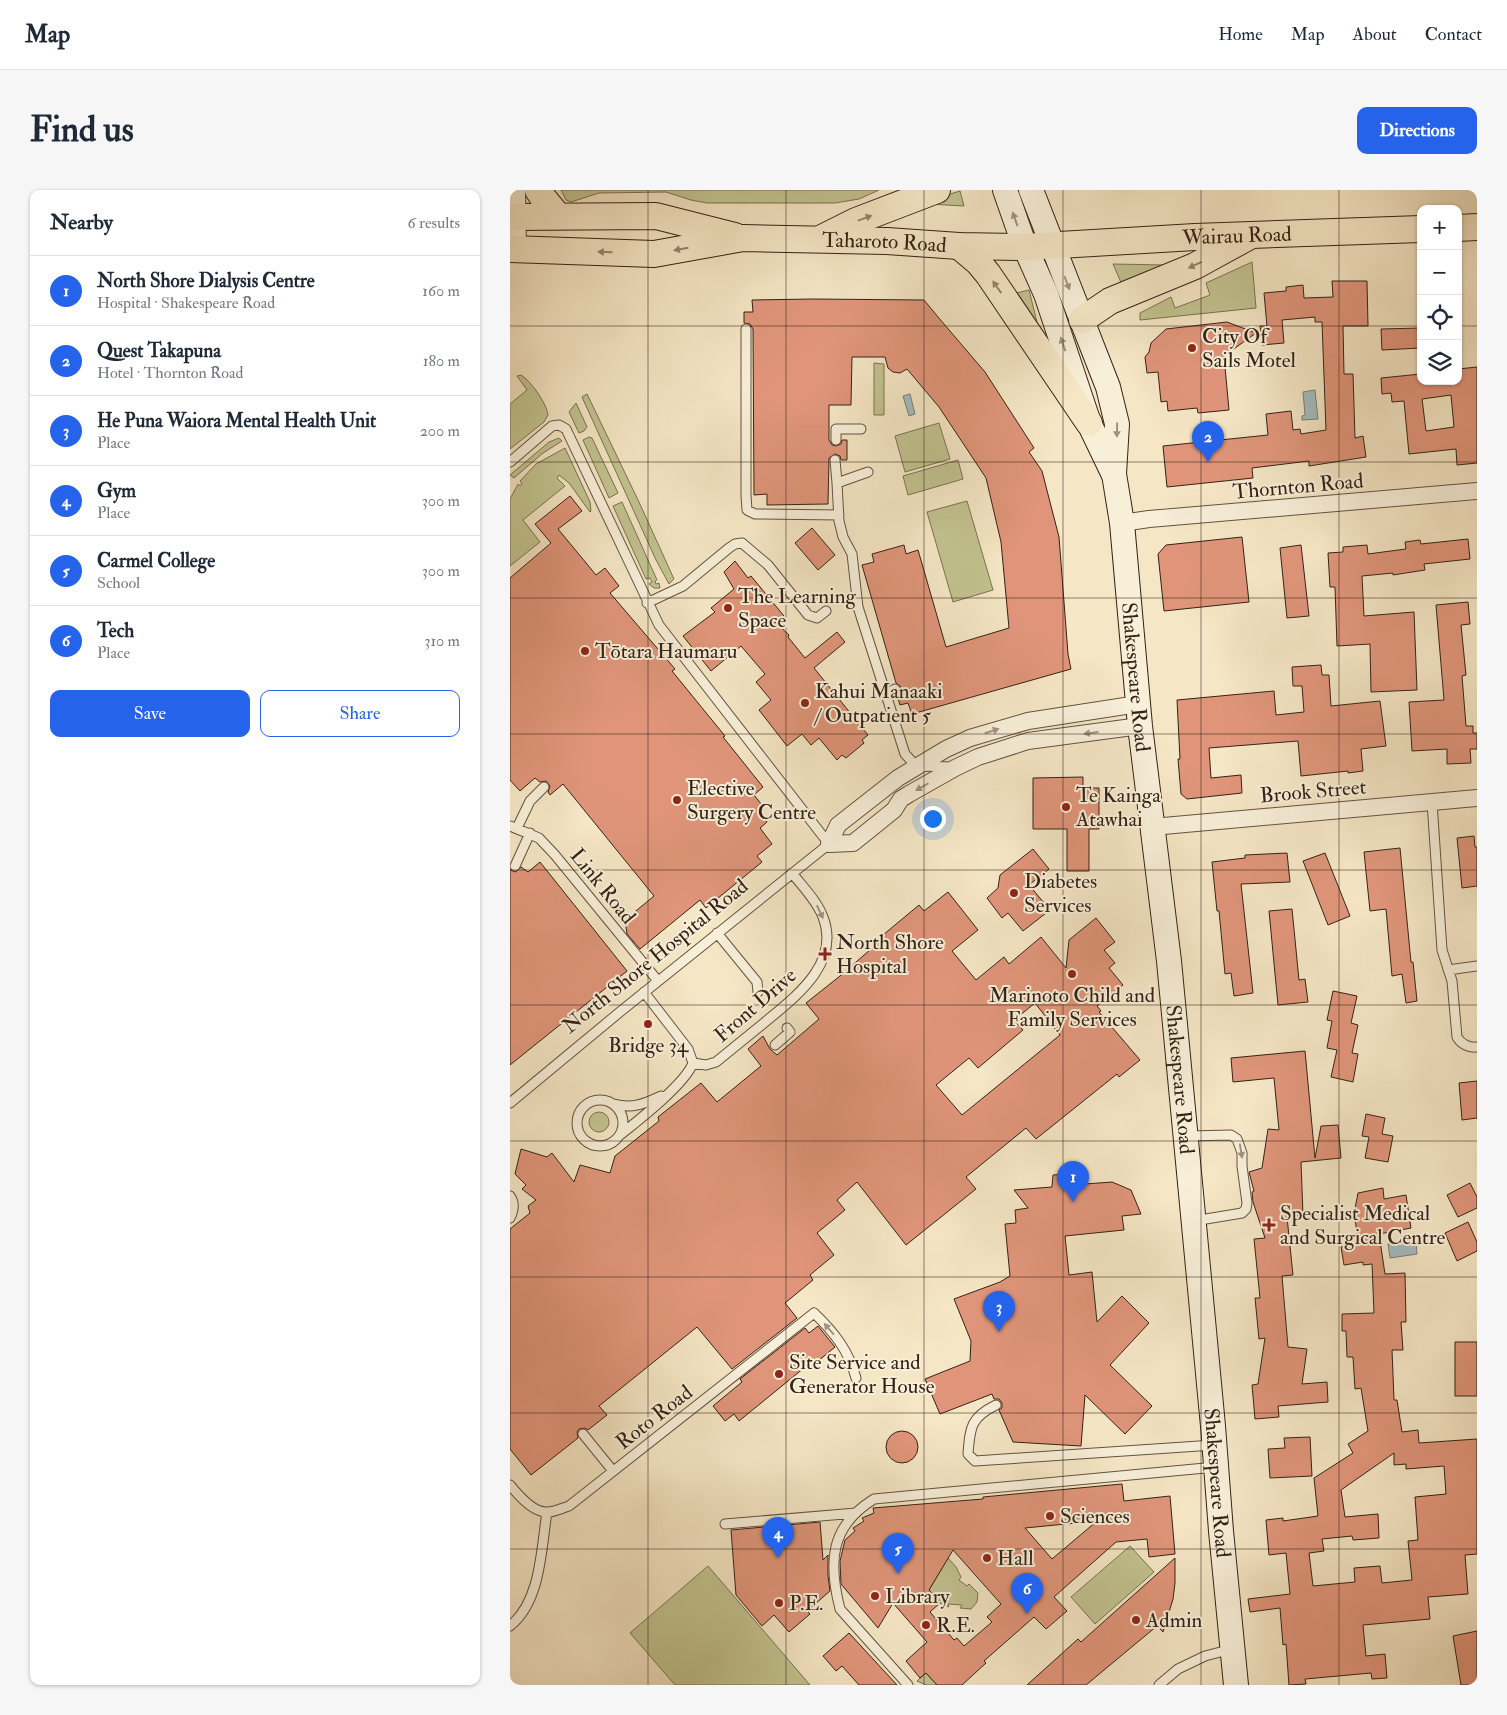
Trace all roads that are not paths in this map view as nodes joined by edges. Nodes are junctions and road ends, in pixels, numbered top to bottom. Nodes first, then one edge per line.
1 (517, 190) edge
2 (538, 190) edge
3 (937, 190) edge
4 (1005, 190) edge
5 (1031, 190) edge
6 (558, 216) junction
7 (513, 217) edge
8 (1477, 227) edge
9 (1462, 228) edge
10 (1417, 229) edge
11 (1253, 234) junction
12 (743, 238) junction
13 (821, 239) junction
14 (959, 246) junction
15 (1053, 246) junction
16 (1026, 247) junction
17 (514, 249) edge
18 (1082, 320) junction
19 (746, 328) dead end
20 (1090, 423) junction
21 (861, 429) dead end
22 (836, 440) dead end
23 (835, 460) dead end
24 (510, 462) edge
25 (868, 472) dead end
26 (1114, 474) junction
27 (837, 483) junction
28 (1477, 491) edge
29 (839, 515) junction
30 (1122, 523) junction
31 (647, 603) junction
32 (826, 611) dead end
33 (895, 689) dead end
34 (885, 694) junction
35 (1139, 715) junction
36 (913, 763) junction
37 (955, 768) junction
38 (544, 787) dead end
39 (1477, 798) edge
40 (1432, 802) junction
41 (513, 827) edge
42 (1152, 827) junction
43 (530, 833) junction
44 (829, 844) junction
45 (515, 866) dead end
46 (792, 873) junction
47 (717, 933) junction
48 (1477, 966) edge
49 (1448, 970) junction
50 (658, 981) junction
51 (644, 992) junction
52 (758, 992) dead end
53 (787, 1028) dead end
54 (775, 1045) dead end
55 (1477, 1047) edge
56 (693, 1064) junction
57 (668, 1093) junction
58 (510, 1103) edge
59 (614, 1104) junction
60 (620, 1135) junction
61 (1185, 1136) junction
62 (510, 1196) edge
63 (510, 1218) edge
64 (1193, 1222) junction
65 (856, 1378) dead end
66 (996, 1405) dead end
67 (582, 1434) dead end
68 (1215, 1456) junction
69 (613, 1471) junction
70 (510, 1485) edge
71 (547, 1512) junction
72 (856, 1513) junction
73 (725, 1524) dead end
74 (510, 1626) edge
75 (1233, 1649) junction
76 (908, 1685) edge
77 (1159, 1685) edge
78 (1236, 1685) edge

1 - 7 street
2 - 6 main road
13 -> 3 main road
16 -> 4 main road, Shakespeare Road
5 - 15 main road, Shakespeare Road
6 - 7 main road, Taharoto Road
6 - 12 main road, Taharoto Road
7 - 17 street
8 - 9 main road
10 - 11 main road, Wairau Road
11 - 15 main road, Wairau Road
11 -> 18 main road
12 - 13 main road, Taharoto Road
12 -> 17 main road, Taharoto Road
13 - 14 main road, Taharoto Road
14 - 16 main road, Taharoto Road
20 -> 14 main road
15 - 16 main road, Wairau Road
15 -> 18 main road, Shakespeare Road
20 -> 16 main road, Shakespeare Road
18 -> 26 main road, Shakespeare Road
19 - 29 lane
20 - 26 main road, Shakespeare Road
21 - 22 lane
23 - 27 lane
24 - 31 lane
25 - 27 lane
26 - 30 main road, Shakespeare Road
27 - 29 lane
28 - 30 street, Thornton Road
29 - 34 lane
30 - 35 main road, Shakespeare Road
31 - 32 lane
31 - 44 lane
33 - 34 lane
34 - 36 lane
36 -> 35 street, North Shore Hospital Road
35 -> 37 street
35 - 42 main road, Shakespeare Road
36 - 37 lane
36 - 44 street, North Shore Hospital Road
37 -> 44 street
38 - 41 lane
39 - 40 street, Brook Street
40 - 42 street, Brook Street
40 - 49 lane
41 - 43 lane, Link Road
42 - 61 main road, Shakespeare Road
43 - 45 lane
43 - 50 lane, Link Road
44 - 46 lane, North Shore Hospital Road
46 - 47 lane, North Shore Hospital Road
46 -> 56 lane, Front Drive
47 - 50 lane, North Shore Hospital Road
47 - 52 lane
48 - 49 lane
49 - 55 lane
50 - 51 lane, North Shore Hospital Road
51 - 56 lane
51 - 58 lane, North Shore Hospital Road
53 - 54 lane
56 - 57 lane
57 - 59 lane
57 - 60 lane
59 - 60 lane
59 - 60 lane
61 - 64 main road, Shakespeare Road
61 -> 64 lane
62 - 63 lane
64 - 68 main road, Shakespeare Road
65 -> 69 lane, Roto Road
66 - 68 lane
67 - 69 lane
68 - 72 lane
68 - 75 main road, Shakespeare Road
69 - 71 lane, Roto Road
70 - 71 lane
71 - 74 lane
72 - 73 lane
72 - 76 lane
75 - 77 lane
75 - 78 main road, Shakespeare Road

